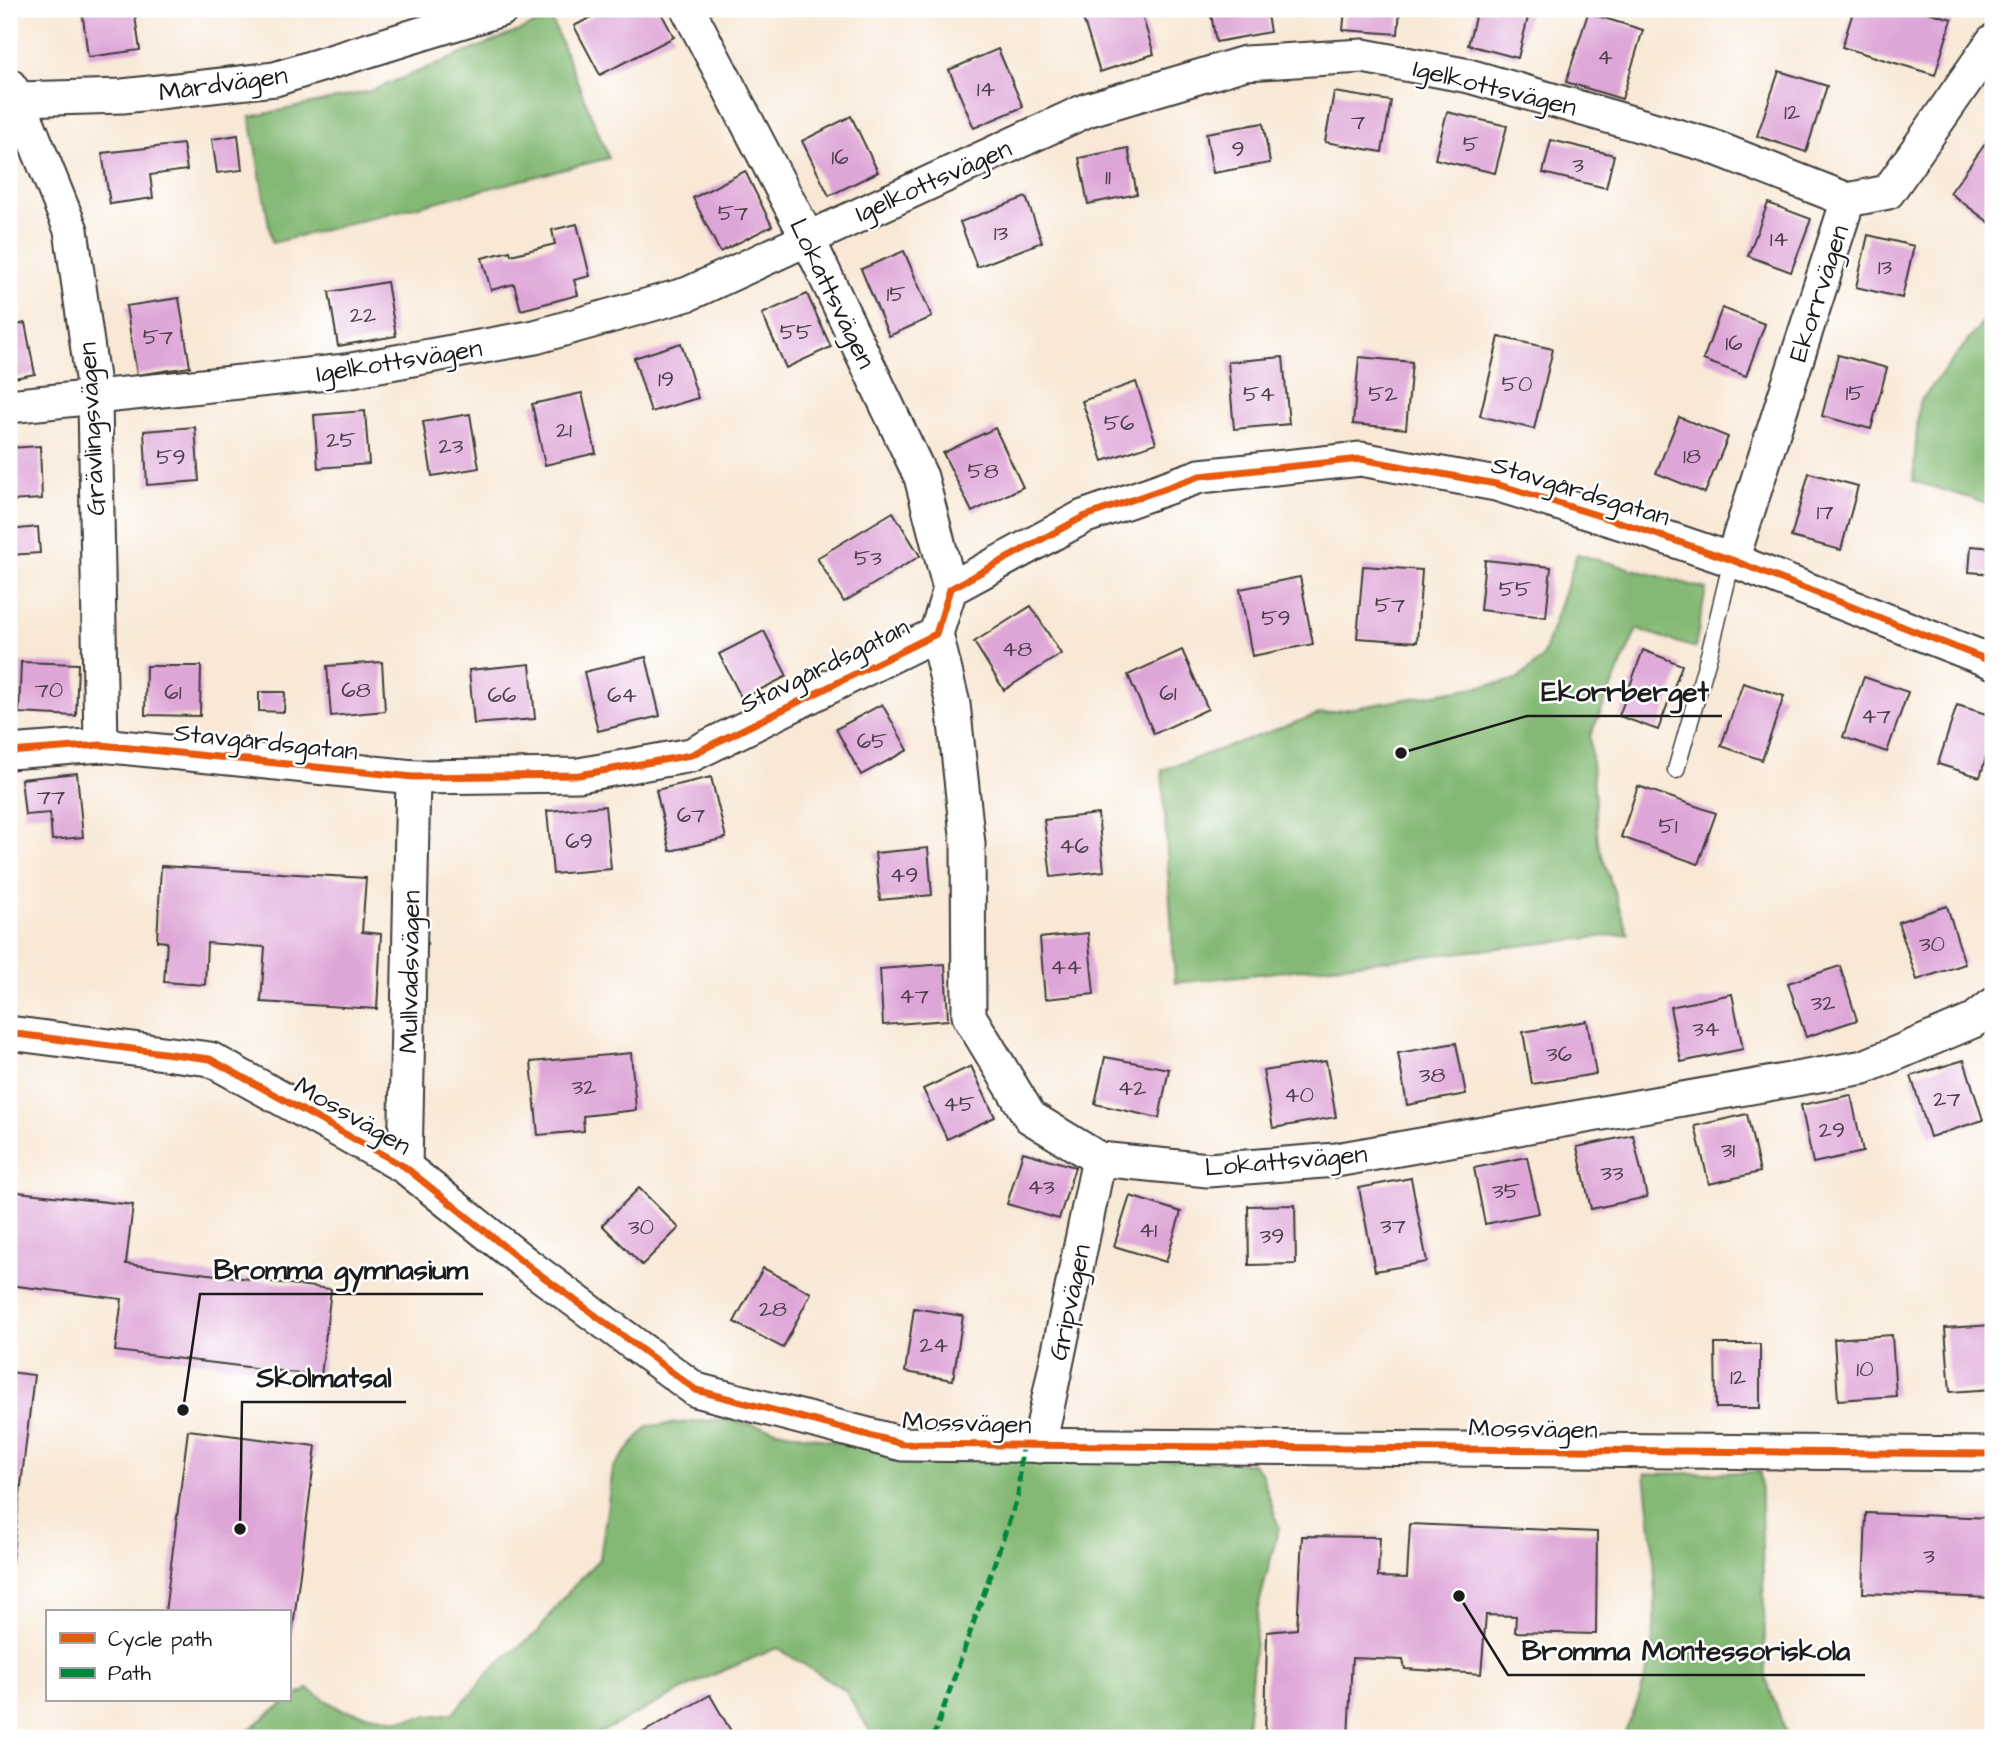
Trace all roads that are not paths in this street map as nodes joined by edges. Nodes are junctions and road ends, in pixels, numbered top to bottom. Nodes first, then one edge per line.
1 (502, 9) edge
2 (688, 9) edge
3 (1993, 41) edge
4 (13, 92) edge
5 (1848, 200) junction
6 (807, 237) junction
7 (95, 398) junction
8 (9, 406) edge
9 (1731, 560) junction
10 (950, 589) junction
11 (936, 634) junction
12 (1993, 662) edge
13 (102, 745) junction
14 (9, 752) edge
15 (1676, 770) dead end
16 (414, 777) junction
17 (1993, 1005) edge
18 (9, 1033) edge
19 (1099, 1159) junction
20 (405, 1167) junction
21 (1039, 1446) junction
22 (1993, 1454) edge

1 - 4 street, Mårdvägen
2 - 6 street, Lokattsvägen
3 - 5 street, Ekorrvägen
4 - 7 street, Grävlingsvägen
5 - 6 street, Igelkottsvägen
5 - 9 street, Ekorrvägen
6 - 7 street, Igelkottsvägen
6 - 10 street, Lokattsvägen
7 - 8 street, Igelkottsvägen
7 - 13 street, Grävlingsvägen
9 - 10 street, Stavgårdsgatan
9 - 12 street, Stavgårdsgatan
9 - 15 lane
10 - 11 street, Stavgårdsgatan
11 - 16 street, Stavgårdsgatan
11 - 19 street, Lokattsvägen
13 - 14 street, Stavgårdsgatan
13 - 16 street, Stavgårdsgatan
16 - 20 street, Mullvadsvägen
17 - 19 street, Lokattsvägen
18 - 20 street, Mossvägen
19 - 21 street, Gripvägen
20 - 21 street, Mossvägen
21 - 22 street, Mossvägen

